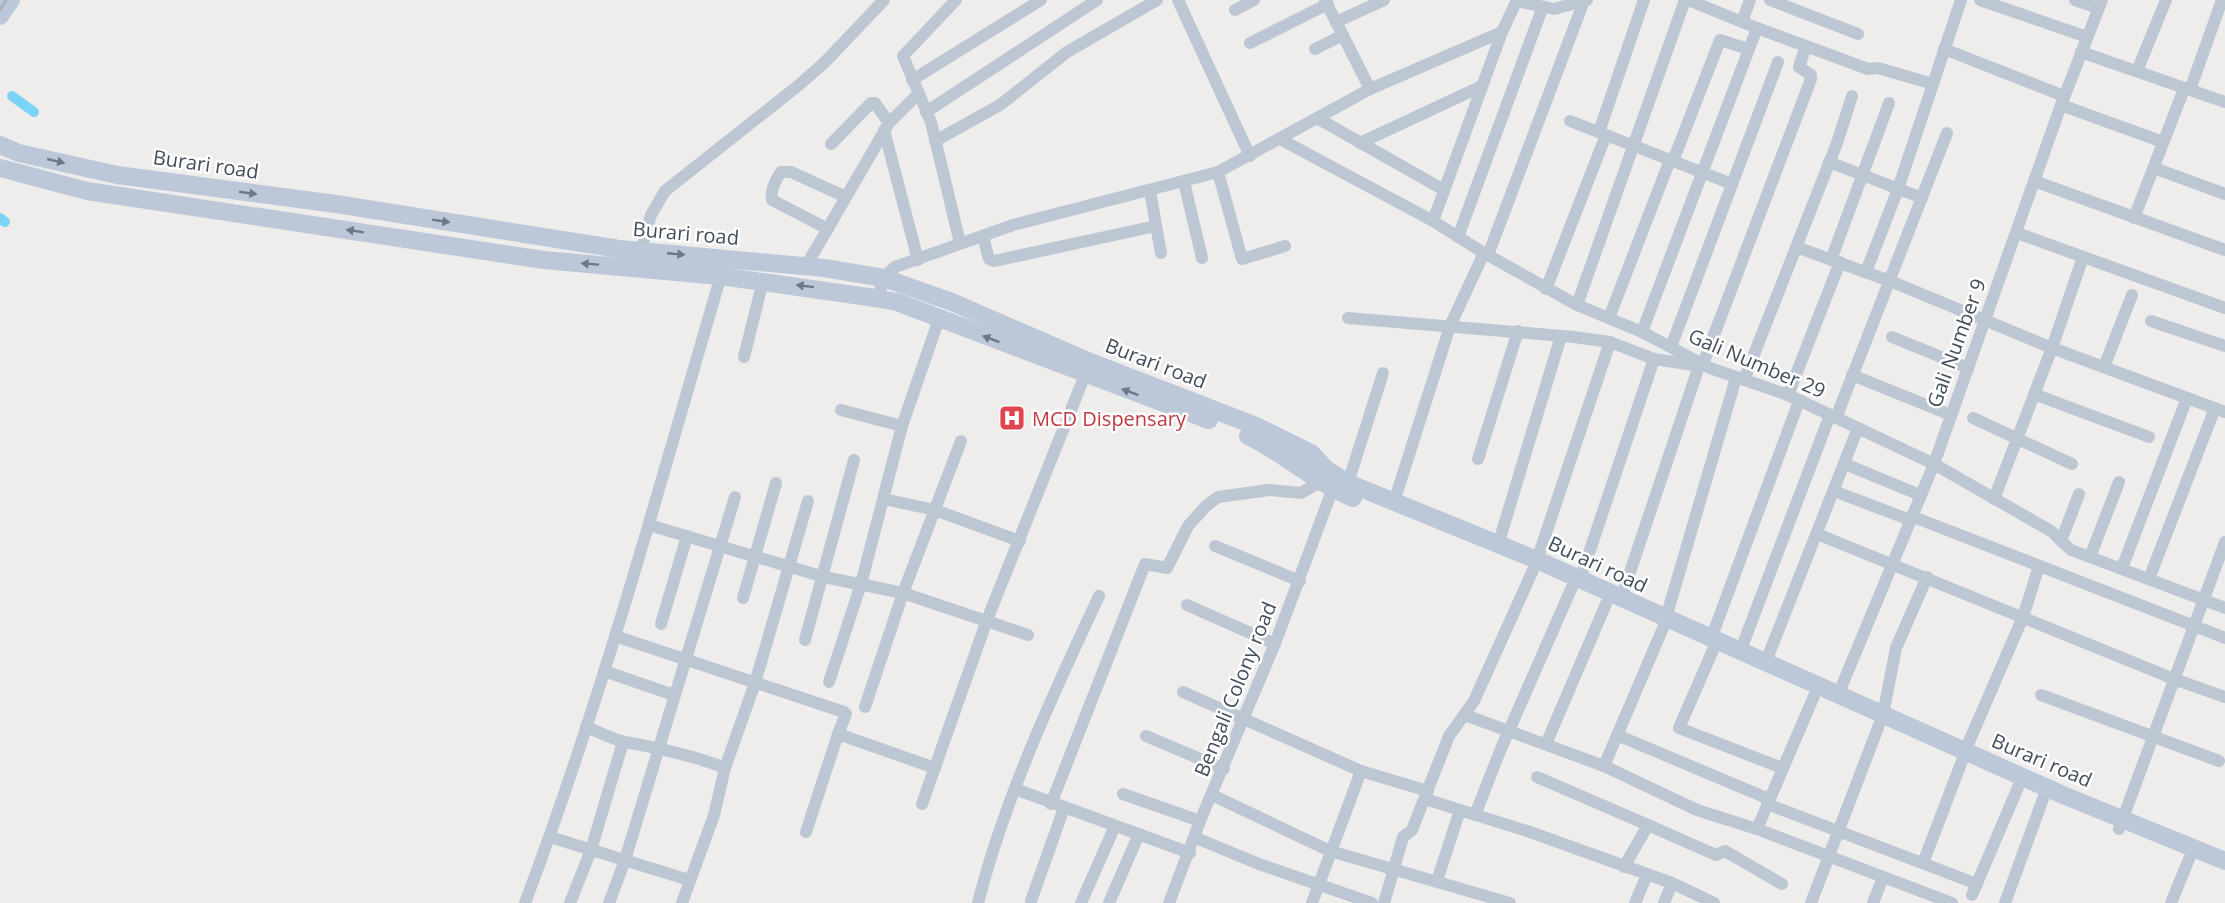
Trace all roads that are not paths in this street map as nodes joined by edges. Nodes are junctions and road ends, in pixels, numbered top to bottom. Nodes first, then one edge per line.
1 (11, 0) edge
2 (884, 0) edge
3 (956, 0) edge
4 (1041, 0) edge
5 (1096, 0) edge
6 (1157, 0) edge
7 (1178, 0) edge
8 (1254, 0) edge
9 (1384, 0) edge
10 (1586, 0) edge
11 (1644, 0) edge
12 (1687, 0) edge
13 (1750, 0) edge
14 (1770, 0) edge
15 (1961, 0) edge
16 (2075, 0) edge
17 (2166, 0) edge
18 (2222, 0) edge
19 (1517, 1) edge
20 (1988, 1) edge
21 (1327, 2) edge
22 (2100, 4) edge
23 (1713, 5) edge
24 (1542, 9) junction
25 (1235, 10) dead end
26 (0, 16) edge
27 (1336, 22) junction
28 (1742, 22) junction
29 (1757, 28) junction
30 (1502, 32) junction
31 (1858, 34) dead end
32 (1343, 35) junction
33 (2087, 38) junction
34 (1250, 43) dead end
35 (1806, 46) junction
36 (1315, 49) dead end
37 (1748, 49) junction
38 (1944, 49) junction
39 (2080, 52) junction
40 (1778, 62) dead end
41 (2137, 71) junction
42 (912, 80) junction
43 (1933, 84) junction
44 (1482, 86) junction
45 (1370, 89) junction
46 (2187, 89) junction
47 (918, 94) junction
48 (1852, 96) dead end
49 (2062, 101) junction
50 (2225, 102) edge
51 (1889, 103) dead end
52 (926, 112) junction
53 (1317, 118) junction
54 (1570, 121) dead end
55 (887, 127) junction
56 (1602, 133) junction
57 (1947, 133) dead end
58 (1280, 139) junction
59 (935, 141) junction
60 (2163, 142) junction
61 (1360, 143) junction
62 (831, 144) dead end
63 (0, 145) edge
64 (1634, 147) junction
65 (1250, 156) junction
66 (1671, 161) junction
67 (1829, 162) junction
68 (0, 168) edge
69 (2154, 168) junction
70 (1218, 172) junction
71 (1702, 172) junction
72 (1864, 176) junction
73 (1184, 182) junction
74 (2034, 182) junction
75 (1732, 184) junction
76 (1898, 189) junction
77 (1444, 190) junction
78 (1150, 191) junction
79 (2225, 194) edge
80 (846, 197) junction
81 (1922, 198) junction
82 (2134, 218) junction
83 (1433, 221) junction
84 (1156, 226) junction
85 (828, 229) junction
86 (2016, 233) junction
87 (983, 237) junction
88 (1458, 237) junction
89 (960, 243) junction
90 (1285, 246) dead end
91 (1796, 247) junction
92 (2225, 250) edge
93 (641, 251) junction
94 (1161, 253) dead end
95 (1486, 254) junction
96 (2083, 257) junction
97 (1202, 258) dead end
98 (918, 260) junction
99 (1836, 261) junction
100 (806, 266) junction
101 (723, 268) junction
102 (1866, 272) junction
103 (884, 278) junction
104 (763, 281) junction
105 (1890, 281) junction
106 (1546, 289) junction
107 (2225, 293) edge
108 (2132, 295) dead end
109 (877, 298) junction
110 (1577, 305) junction
111 (2222, 307) edge
112 (1348, 318) dead end
113 (1609, 318) junction
114 (939, 319) junction
115 (1986, 321) junction
116 (2151, 321) dead end
117 (1450, 326) junction
118 (1518, 331) junction
119 (1642, 332) junction
120 (1561, 336) junction
121 (1892, 336) dead end
122 (1610, 342) junction
123 (1028, 344) junction
124 (2225, 346) edge
125 (1671, 347) junction
126 (2052, 348) junction
127 (744, 357) dead end
128 (1654, 359) junction
129 (1704, 366) junction
130 (2104, 367) junction
131 (1968, 368) junction
132 (1383, 374) dead end
133 (1085, 375) junction
134 (1852, 375) junction
135 (1740, 379) junction
136 (2034, 394) junction
137 (1793, 398) junction
138 (2187, 398) junction
139 (841, 410) dead end
140 (2220, 410) edge
141 (1951, 415) junction
142 (1833, 417) junction
143 (1973, 418) dead end
144 (902, 426) junction
145 (1858, 428) junction
146 (2149, 437) dead end
147 (2017, 438) junction
148 (961, 441) dead end
149 (1479, 459) dead end
150 (854, 460) dead end
151 (1845, 464) junction
152 (1934, 464) junction
153 (2072, 464) dead end
154 (2119, 482) dead end
155 (776, 483) dead end
156 (1334, 485) junction
157 (1834, 491) junction
158 (2079, 494) dead end
159 (1920, 495) junction
160 (735, 496) dead end
161 (885, 499) junction
162 (1994, 499) junction
163 (808, 501) dead end
164 (1394, 502) junction
165 (935, 510) junction
166 (1910, 518) junction
167 (649, 525) junction
168 (1817, 534) junction
169 (687, 536) junction
170 (1020, 541) junction
171 (2061, 541) junction
172 (2225, 542) edge
173 (1498, 545) junction
174 (721, 546) junction
175 (1215, 546) dead end
176 (756, 557) junction
177 (2090, 557) junction
178 (1892, 563) junction
179 (1535, 565) junction
180 (2039, 566) junction
181 (790, 567) junction
182 (2122, 568) junction
183 (824, 577) junction
184 (1927, 577) junction
185 (2149, 579) junction
186 (1300, 581) junction
187 (1576, 583) junction
188 (861, 584) junction
189 (903, 593) junction
190 (1099, 596) dead end
191 (743, 598) dead end
192 (2203, 600) junction
193 (1614, 601) junction
194 (1187, 605) dead end
195 (2225, 608) edge
196 (2023, 616) junction
197 (987, 620) junction
198 (1664, 623) junction
199 (660, 624) dead end
200 (2194, 626) junction
201 (1028, 635) dead end
202 (615, 636) junction
203 (2225, 638) edge
204 (805, 640) dead end
205 (1275, 644) junction
206 (1712, 644) junction
207 (1740, 652) junction
208 (685, 661) junction
209 (1766, 664) junction
210 (604, 671) junction
211 (2174, 679) junction
212 (829, 682) dead end
213 (755, 683) junction
214 (1183, 692) dead end
215 (674, 695) junction
216 (1838, 695) junction
217 (2041, 695) dead end
218 (1814, 696) junction
219 (2225, 697) edge
220 (865, 707) dead end
221 (1465, 715) junction
222 (1245, 719) junction
223 (1881, 720) junction
224 (586, 727) junction
225 (1510, 732) junction
226 (838, 734) junction
227 (1617, 735) junction
228 (1146, 736) dead end
229 (2153, 736) junction
230 (622, 742) junction
231 (1546, 744) junction
232 (659, 748) junction
233 (1964, 756) junction
234 (2219, 761) dead end
235 (1604, 766) junction
236 (725, 768) junction
237 (935, 768) junction
238 (1782, 768) junction
239 (1224, 769) junction
240 (1360, 771) junction
241 (1537, 777) dead end
242 (2019, 785) junction
243 (1015, 789) junction
244 (1123, 794) dead end
245 (1212, 795) junction
246 (1426, 795) junction
247 (2044, 796) junction
248 (1768, 801) junction
249 (922, 804) dead end
250 (1051, 804) junction
251 (1064, 808) junction
252 (1460, 810) junction
253 (1475, 815) junction
254 (1200, 821) junction
255 (2121, 824) junction
256 (1648, 825) junction
257 (1115, 826) junction
258 (1756, 829) junction
259 (1841, 831) junction
260 (806, 832) dead end
261 (1139, 834) junction
262 (550, 837) junction
263 (1196, 838) junction
264 (591, 850) junction
265 (1330, 851) junction
266 (1191, 853) junction
267 (1830, 857) junction
268 (2189, 859) junction
269 (625, 860) junction
270 (2225, 861) edge
271 (1923, 863) junction
272 (1624, 867) junction
273 (1393, 870) junction
274 (2225, 874) edge
275 (1647, 875) junction
276 (1883, 877) junction
277 (689, 880) junction
278 (1437, 881) junction
279 (1672, 883) junction
280 (1318, 884) junction
281 (1782, 884) dead end
282 (1031, 901) dead end
283 (525, 903) edge
284 (570, 903) edge
285 (609, 903) edge
286 (682, 903) edge
287 (978, 903) edge
288 (1081, 903) edge
289 (1109, 903) edge
290 (1169, 903) edge
291 (1312, 903) edge
292 (1372, 903) edge
293 (1384, 903) edge
294 (1510, 903) edge
295 (1635, 903) edge
296 (1664, 903) edge
297 (1714, 903) edge
298 (1811, 903) edge
299 (1873, 903) edge
300 (1952, 903) edge
301 (2005, 903) edge
302 (2170, 903) edge

1 - 26 main road
2 - 93 street
3 - 42 street
4 - 42 street
5 - 52 street
6 - 59 street
7 - 65 street
8 - 25 street
9 - 27 street
10 - 24 street
10 - 95 street
11 - 56 street
12 - 23 street
12 - 64 street
13 - 28 street
14 - 31 street
15 - 38 street
16 - 22 street
17 - 41 street
18 - 46 street
19 - 24 street
19 - 30 street
20 - 33 street
21 - 27 street
21 - 34 street
22 - 33 street, Gali Number 9
23 - 28 street
24 - 88 street
27 - 32 street
28 - 29 street
29 - 35 street
29 - 37 street
30 - 44 street
30 - 45 street
32 - 36 street
32 - 45 street
33 - 39 street, Gali Number 9
35 - 43 street
35 - 129 street
37 - 66 street
37 - 71 street
38 - 43 street
38 - 49 street
39 - 41 street
39 - 49 street, Gali Number 9
40 - 75 street
41 - 46 street
42 - 47 street
43 - 76 street
44 - 61 street
44 - 77 street
45 - 53 street
46 - 50 street
46 - 60 street
47 - 52 street
47 - 55 street
48 - 67 street
49 - 60 street
49 - 74 street, Gali Number 9
51 - 72 street
52 - 59 street
53 - 58 street
53 - 61 street
54 - 56 street
55 - 62 street
55 - 80 street
55 - 98 street
56 - 64 street
56 - 106 street
57 - 81 street
58 - 65 street
58 - 83 street, Gali Number 29
59 - 89 street
60 - 69 street
61 - 77 street
63 -> 93 main road, Burari road
64 - 66 street
64 - 110 street
65 - 70 street
66 - 71 street
66 - 113 street
67 - 72 street
67 - 91 street
101 -> 68 main road, Burari road
69 - 79 street
69 - 82 street
70 - 73 street
70 - 90 street
71 - 75 street
71 - 119 street
72 - 76 street
72 - 99 street
73 - 78 street
73 - 97 street
74 - 82 street
74 - 86 street, Gali Number 9
75 - 125 street
76 - 81 street
76 - 102 street
77 - 83 street
78 - 84 street
78 - 87 street
80 - 85 street
80 - 85 street
81 - 105 street
82 - 92 street
83 - 88 street, Gali Number 29
84 - 87 street
84 - 94 street
85 - 100 street
86 - 96 street
86 - 115 street, Gali Number 9
87 - 89 street
88 - 95 street, Gali Number 29
89 - 98 street
91 - 99 street
91 - 135 street
93 -> 101 main road, Burari road
95 - 106 street, Gali Number 29
95 - 117 street
96 - 111 street
96 - 126 street
98 - 103 street
99 - 102 street
99 - 137 street
100 - 101 main road, Burari road
100 - 103 main road, Burari road
101 - 104 main road, Burari road
101 - 167 street
102 - 105 street
103 - 109 street
103 - 123 main road, Burari road
109 -> 104 main road, Burari road
104 - 127 street
105 - 115 street
105 - 134 street
106 - 110 street, Gali Number 29
107 - 111 street
108 - 130 street
109 - 114 main road, Burari road
110 - 113 street, Gali Number 29
112 - 117 street
113 - 119 street, Gali Number 29
123 -> 114 main road, Burari road
114 - 144 street
115 - 126 street
115 - 131 street, Gali Number 9
116 - 124 street
117 - 118 street
117 - 164 street
118 - 120 street
118 - 149 street
119 - 125 street, Gali Number 29
120 - 122 street
120 - 173 street
121 - 131 street
122 - 128 street
122 - 179 street
123 - 133 main road, Burari road
123 - 156 main road, Burari road
125 - 129 street, Gali Number 29
126 - 130 street
126 - 136 street
128 - 129 street
128 - 187 street
129 - 135 street, Gali Number 29
129 - 193 street
130 - 138 street
131 - 141 street, Gali Number 9
132 - 156 street, Bengali Colony road
156 -> 133 main road, Burari road
133 - 170 street
134 - 141 street
134 - 142 street
135 - 137 street, Gali Number 29
135 - 198 street
136 - 146 street
136 - 147 street
137 - 142 street, Gali Number 29
137 - 206 street
138 - 140 street
138 - 182 street
139 - 144 street
140 - 185 street
141 - 152 street, Gali Number 9
142 - 145 street, Gali Number 29
142 - 207 street
143 - 147 street
144 - 161 street
145 - 151 street
145 - 152 street, Gali Number 29
147 - 153 street
147 - 162 street
148 - 165 street
150 - 183 street
151 - 157 street
151 - 159 street
152 - 159 street, Gali Number 9
152 - 162 street, Gali Number 29
154 - 177 street
155 - 176 street
156 - 164 main road, Burari road
156 - 179 main road, Burari road
156 - 186 street, Bengali Colony road
156 - 250 street
157 - 166 street
157 - 168 street
158 - 171 street
159 - 166 street, Gali Number 9
160 - 174 street
161 - 165 street
161 - 188 street
162 - 171 street, Gali Number 29
163 - 181 street
164 - 173 main road, Burari road
165 - 170 street
165 - 189 street
166 - 178 street, Gali Number 9
166 - 180 street
167 - 169 street
167 - 202 street
168 - 178 street
168 - 209 street
169 - 174 street
169 - 199 street
170 - 197 street
171 - 177 street, Gali Number 29
172 - 192 street
173 - 179 main road, Burari road
174 - 176 street
174 - 208 street
175 - 186 street
176 - 181 street
176 - 191 street
177 - 182 street, Gali Number 29
178 - 184 street
178 - 216 street, Gali Number 9
179 - 187 main road, Burari road
179 - 221 street
180 - 196 street
180 - 200 street
181 - 183 street
181 - 213 street
182 - 185 street, Gali Number 29
183 - 188 street
183 - 204 street
184 - 196 street
184 - 223 street
185 - 192 street, Gali Number 29
186 - 205 street, Bengali Colony road
187 - 193 main road, Burari road
187 - 225 street
188 - 189 street
188 - 212 street
189 - 197 street
189 - 220 street
190 - 243 street
192 - 195 street, Gali Number 29
192 - 200 street
193 - 198 main road, Burari road
193 - 231 street
194 - 205 street
196 - 211 street
196 - 233 street
197 - 201 street
197 - 237 street
198 - 206 main road, Burari road
198 - 227 street
200 - 203 street
200 - 211 street
202 - 208 street
202 - 210 street
205 - 222 street, Bengali Colony road
206 - 207 main road, Burari road
206 - 218 main road, Burari road
206 - 238 street
207 - 209 main road, Burari road
208 - 213 street
208 - 215 street
209 - 216 main road, Burari road
210 - 215 street
210 - 224 street
211 - 219 street
211 - 229 street
213 - 226 street
213 - 236 street
214 - 222 street
215 - 232 street
216 - 223 main road, Burari road
217 - 229 street
218 - 223 main road, Burari road
218 - 238 street
221 - 225 street
221 - 246 street
222 - 239 street, Bengali Colony road
222 - 240 street
223 - 233 main road, Burari road
223 - 259 street
224 - 230 street
224 - 262 street
225 - 231 street
225 - 253 street
226 - 237 street
226 - 260 street
227 - 235 street
227 - 248 street
228 - 239 street
229 - 234 street
229 - 255 street
230 - 232 street
230 - 264 street
231 - 235 street
232 - 236 street
232 - 269 street
233 - 242 main road, Burari road
233 - 255 main road, Burari road
233 - 271 street
235 - 258 street
236 - 277 street
237 - 249 street
238 - 248 street
239 - 245 street, Bengali Colony road
240 - 246 street
240 - 265 street
241 - 256 street
242 - 247 main road, Burari road
242 - 271 street
243 - 250 street
243 - 287 street
244 - 254 street
245 - 254 street, Bengali Colony road
245 - 265 street
246 - 252 street
246 - 273 street
247 - 255 main road, Burari road
247 - 301 street
248 - 258 street
248 - 259 street
250 - 251 street
251 - 257 street
251 - 282 street
252 - 253 street
252 - 278 street
253 - 272 street
254 - 263 street, Bengali Colony road
255 - 268 main road, Burari road
255 - 270 main road, Burari road
256 - 272 street
256 - 281 street
257 - 261 street
257 - 288 street
258 - 267 street
259 - 267 street
259 - 271 street
261 - 266 street
261 - 289 street
262 - 264 street
262 - 283 street
263 - 266 street, Bengali Colony road
263 - 280 street
264 - 269 street
264 - 284 street
265 - 273 street
265 - 280 street
266 - 290 street, Bengali Colony road
267 - 276 street
267 - 298 street
268 - 274 main road, Burari road
268 - 302 street
269 - 277 street
269 - 285 street
272 - 275 street
273 - 278 street
273 - 293 street
275 - 279 street
275 - 295 street
276 - 299 street
276 - 300 street
277 - 286 street
278 - 294 street
279 - 296 street
279 - 297 street
280 - 291 street
280 - 292 street

